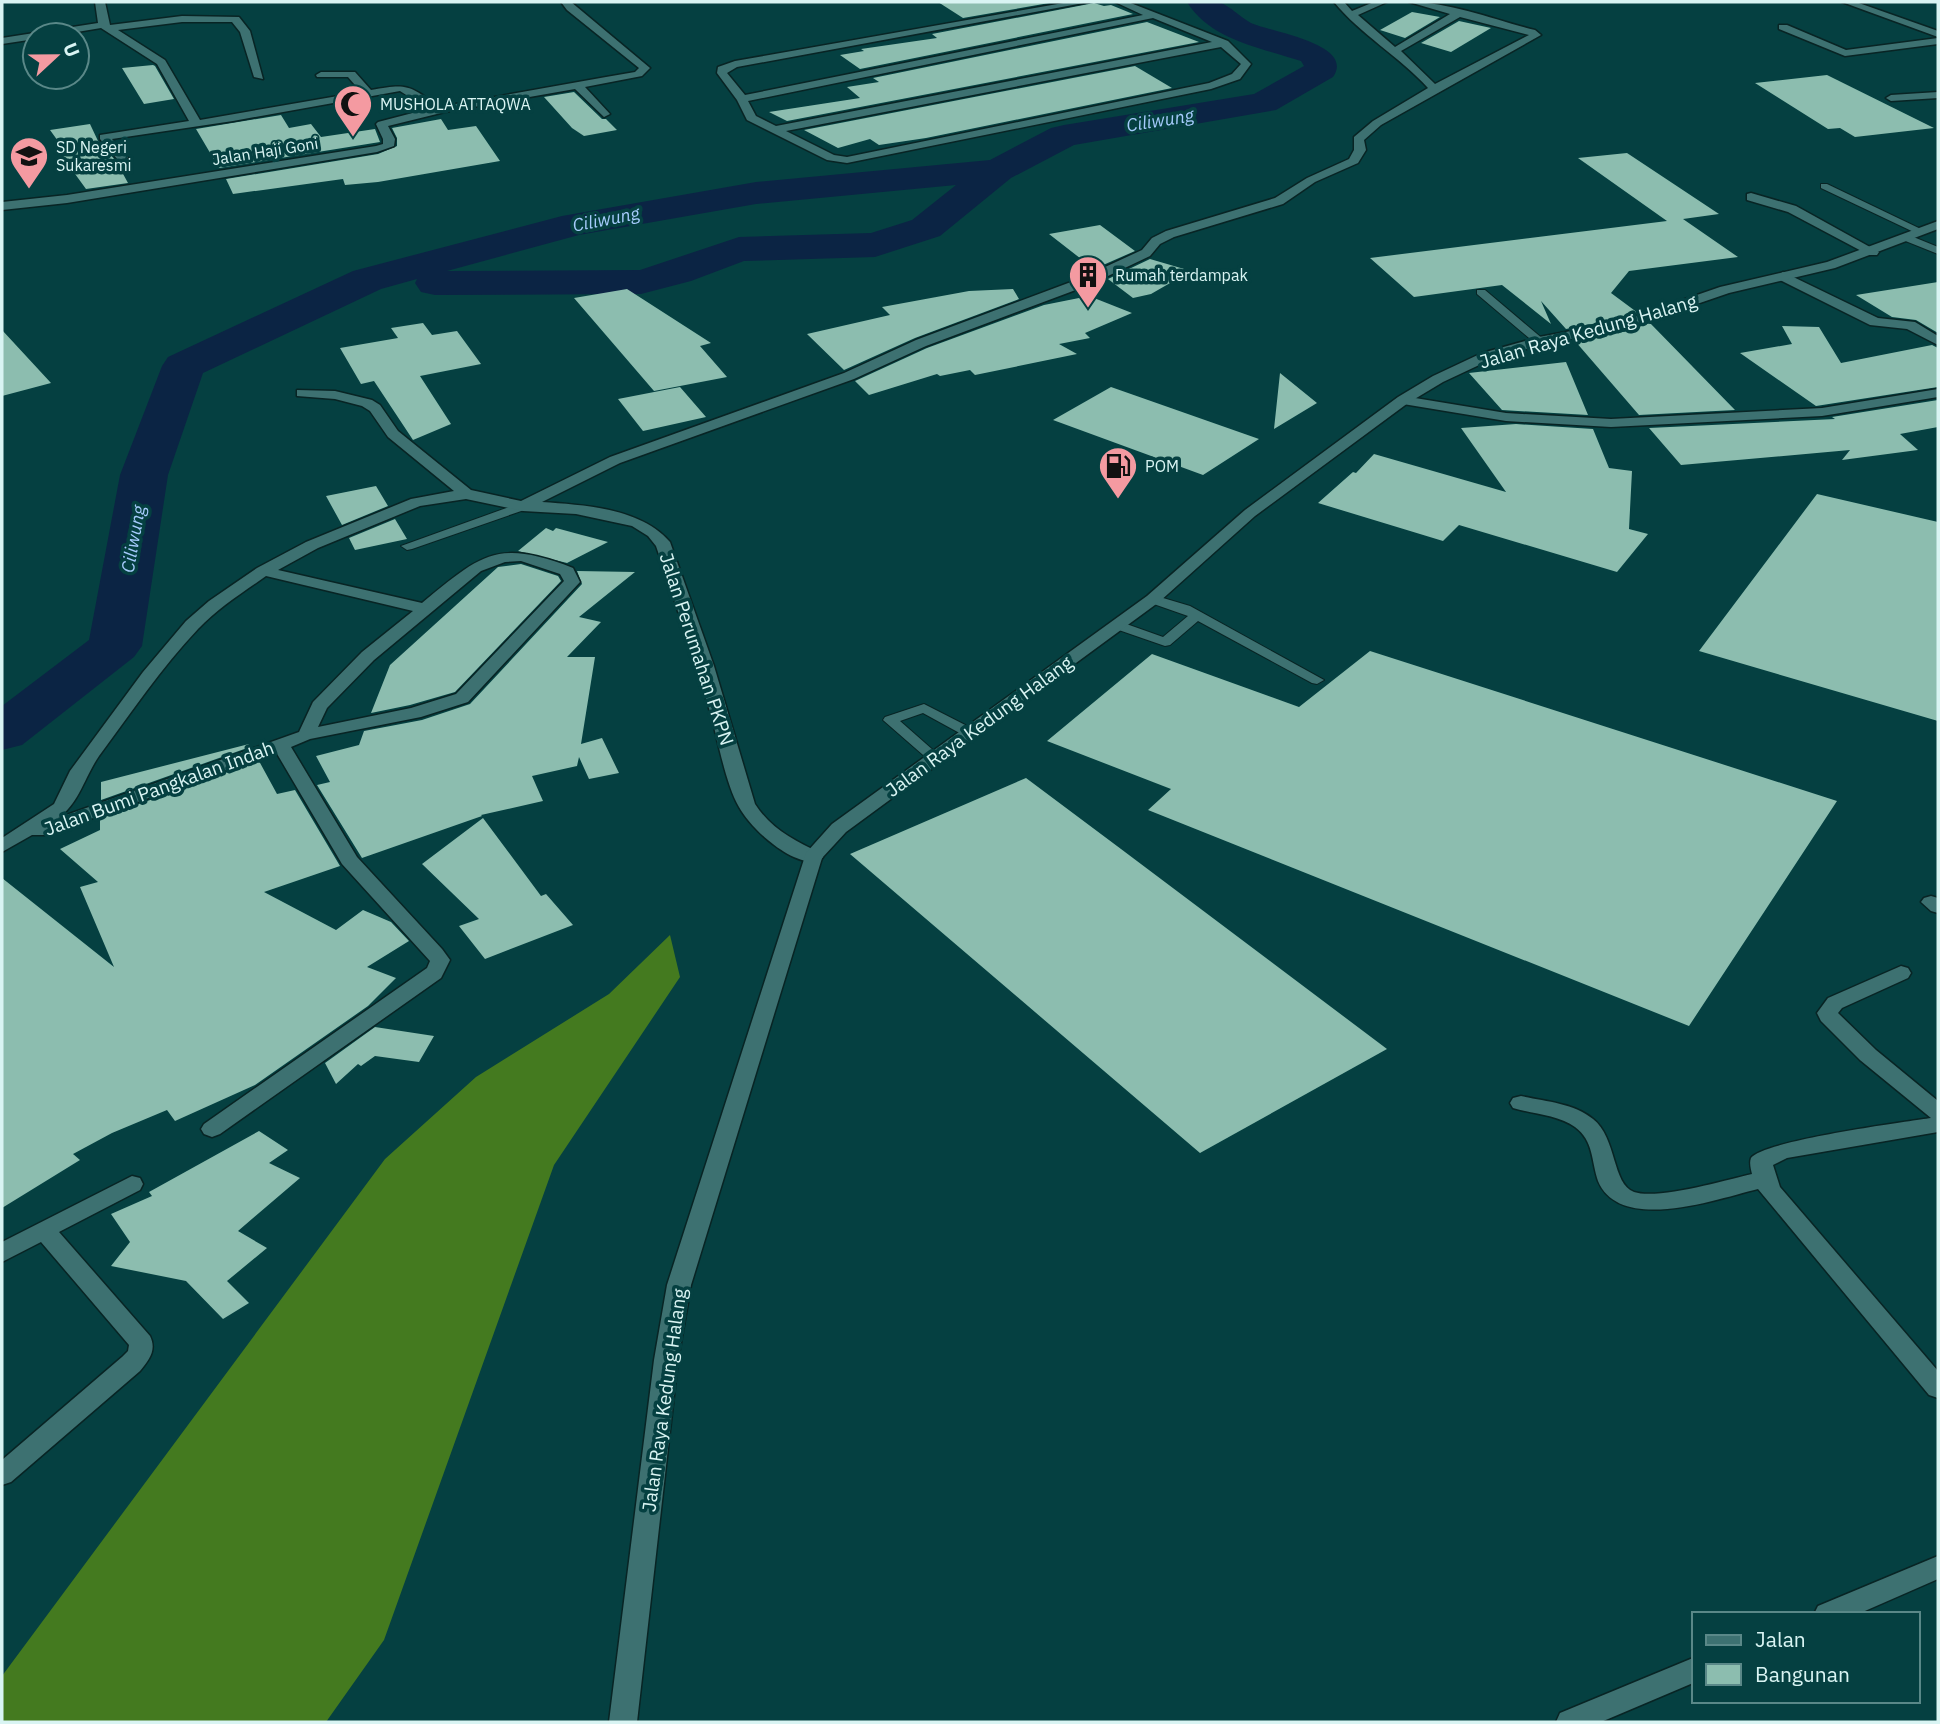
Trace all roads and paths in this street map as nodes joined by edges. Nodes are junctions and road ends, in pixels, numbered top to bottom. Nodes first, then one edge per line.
1 (100, 2) edge
2 (566, 2) edge
3 (1084, 2) edge
4 (1120, 2) edge
5 (1339, 2) edge
6 (1382, 2) edge
7 (1414, 2) edge
8 (1847, 2) edge
9 (1874, 2) edge
10 (1861, 6) junction
11 (1459, 13) junction
12 (1350, 15) junction
13 (1151, 16) junction
14 (1928, 20) dead end
15 (1907, 22) junction
16 (106, 26) junction
17 (1783, 27) dead end
18 (91, 28) edge
19 (1938, 34) edge
20 (21, 38) edge
21 (2, 41) edge
22 (1938, 41) edge
23 (1225, 43) junction
24 (1392, 52) junction
25 (321, 75) dead end
26 (259, 77) dead end
27 (579, 87) junction
28 (1434, 89) junction
29 (369, 94) junction
30 (1938, 95) edge
31 (1891, 98) dead end
32 (743, 99) junction
33 (435, 109) junction
34 (604, 114) dead end
35 (196, 123) junction
36 (775, 130) junction
37 (122, 158) dead end
38 (1824, 186) dead end
39 (1751, 197) dead end
40 (2, 206) edge
41 (1922, 232) edge
42 (1938, 251) edge
43 (1873, 252) junction
44 (1783, 276) junction
45 (1481, 292) dead end
46 (1539, 341) junction
47 (1938, 341) edge
48 (302, 393) dead end
49 (1938, 393) edge
50 (1403, 400) junction
51 (466, 494) junction
52 (523, 506) junction
53 (407, 547) dead end
54 (263, 571) junction
55 (1153, 599) junction
56 (425, 608) junction
57 (1197, 615) junction
58 (1118, 625) junction
59 (1317, 680) dead end
60 (970, 733) junction
61 (306, 735) junction
62 (281, 745) junction
63 (935, 758) junction
64 (7, 843) edge
65 (813, 857) junction
66 (1900, 973) dead end
67 (1521, 1103) dead end
68 (1938, 1112) edge
69 (1938, 1124) edge
70 (212, 1129) dead end
71 (1764, 1179) junction
72 (132, 1184) dead end
73 (44, 1230) junction
74 (2, 1253) edge
75 (1938, 1388) edge
76 (5, 1467) edge
77 (1938, 1567) edge
78 (1833, 1612) edge
79 (1692, 1670) edge
80 (623, 1722) edge
81 (1570, 1722) edge

1 - 16 street
2 - 27 street, Jalan Haji Goni
3 - 32 street
4 - 13 street
5 - 12 street
6 - 12 street
7 - 11 street
8 - 10 street
9 - 10 street
10 - 15 street
11 - 24 street
11 - 28 street
12 - 24 street
13 - 23 street
13 - 32 street
14 - 15 street
15 - 19 street
16 - 18 street
16 - 26 street
16 - 35 street
17 - 22 street
20 - 21 street
23 - 36 street
23 - 36 street
24 - 28 street
25 - 29 street
27 - 33 street, Jalan Haji Goni
27 - 34 street
28 - 52 street
29 - 33 street
29 - 35 street
30 - 31 street
32 - 36 street
33 - 40 street, Jalan Haji Goni
35 - 37 street
38 - 41 lane
39 - 43 street
41 - 42 lane
41 - 43 street, Jalan Raya Kedung Halang
43 - 44 street, Jalan Raya Kedung Halang
44 - 46 street, Jalan Raya Kedung Halang
44 - 47 street
45 - 46 lane
46 - 50 street, Jalan Raya Kedung Halang
48 - 51 street
49 - 50 street
50 - 55 street, Jalan Raya Kedung Halang
51 - 52 street, Jalan Perumahan PKPN
51 - 54 street, Jalan Perumahan PKPN
52 - 53 lane
52 - 65 street, Jalan Perumahan PKPN
54 - 56 street
54 - 64 street, Jalan Perumahan PKPN
55 - 57 lane
55 - 58 street, Jalan Raya Kedung Halang
56 - 61 street, Jalan Bumi Pangkalan Indah
56 - 61 street, Jalan Bumi Pangkalan Indah
57 - 58 lane
57 - 59 lane
58 - 60 street, Jalan Raya Kedung Halang
60 - 63 street, Jalan Raya Kedung Halang
60 - 63 lane
61 - 62 street, Jalan Bumi Pangkalan Indah
62 - 64 street, Jalan Bumi Pangkalan Indah
62 - 70 street
63 - 65 street, Jalan Raya Kedung Halang
65 - 80 street, Jalan Raya Kedung Halang
66 - 68 street
67 - 71 street
69 - 71 street
71 - 75 street
72 - 73 street
73 - 74 street
73 - 76 street
77 - 78 street
79 - 81 street

